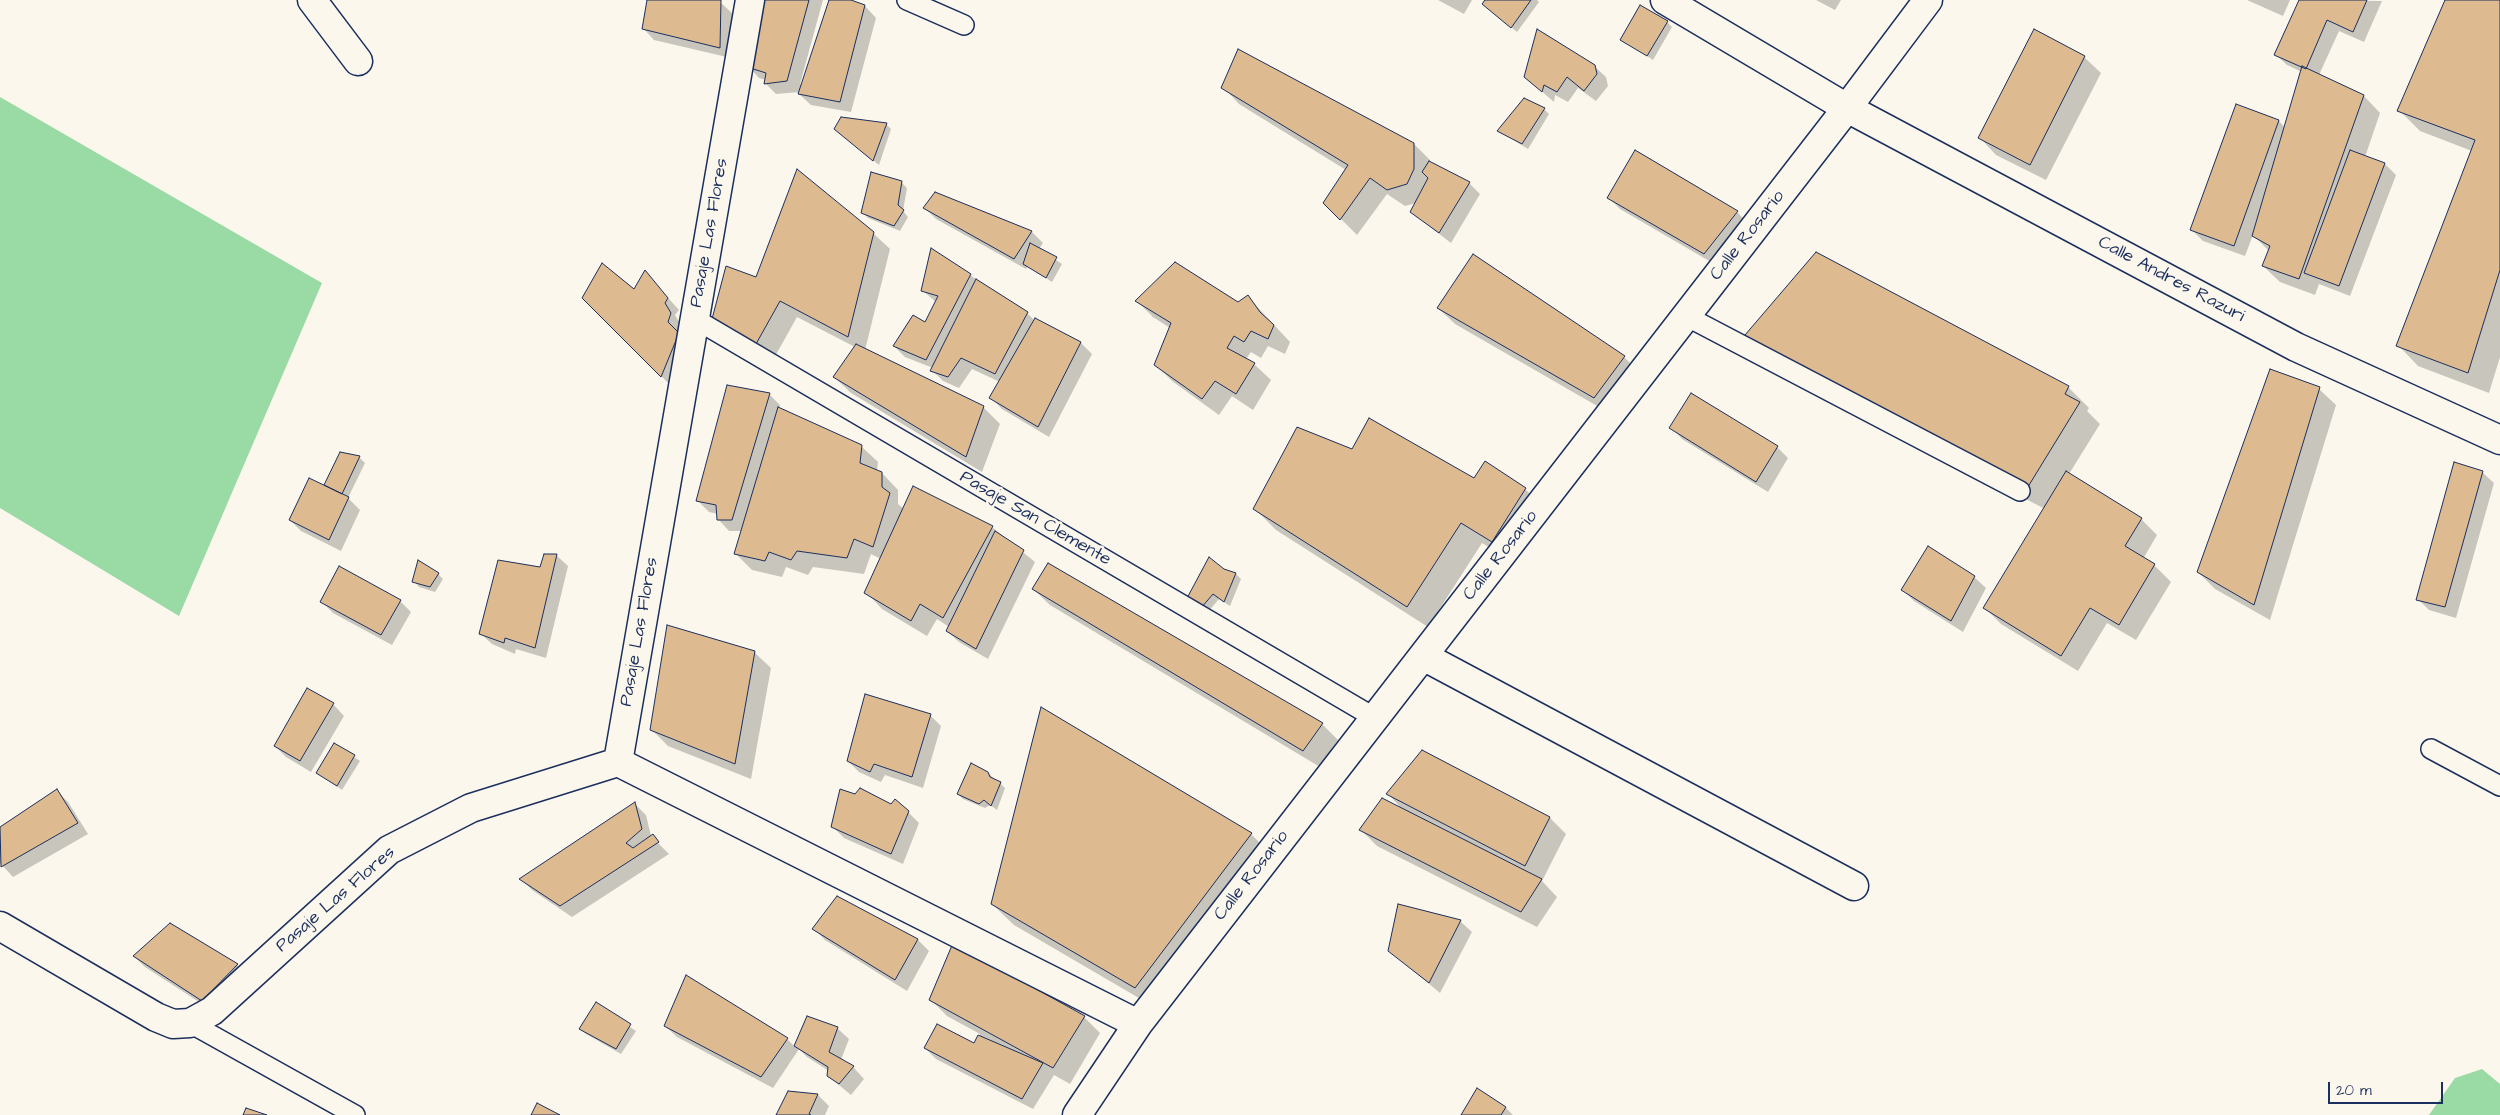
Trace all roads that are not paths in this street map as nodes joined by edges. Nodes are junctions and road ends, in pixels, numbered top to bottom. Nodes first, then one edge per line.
1 (312, 0) edge
2 (750, 0) edge
3 (907, 0) edge
4 (1665, 0) edge
5 (1928, 0) edge
6 (964, 25) dead end
7 (358, 61) dead end
8 (1847, 108) junction
9 (1686, 316) junction
10 (695, 319) junction
11 (2500, 440) edge
12 (2020, 491) dead end
13 (1423, 656) junction
14 (1374, 718) junction
15 (2431, 748) dead end
16 (618, 762) junction
17 (2500, 786) edge
18 (1854, 886) dead end
19 (0, 926) edge
20 (190, 1023) junction
21 (1138, 1024) junction
22 (355, 1115) edge
23 (1077, 1115) edge

1 - 7 street
2 - 10 street, Pasaje Las Flores
3 - 6 lane
4 - 8 street, Calle Andres Razuri
5 - 8 street, Calle Rosario
8 - 9 street, Calle Rosario
8 - 11 street, Calle Andres Razuri
9 - 12 lane
9 - 13 street, Calle Rosario
10 - 14 lane, Pasaje San Clemente
10 - 16 street, Pasaje Las Flores
13 - 14 street, Calle Rosario
13 - 18 street
14 - 21 street, Calle Rosario
15 - 17 lane
16 - 20 street, Pasaje Las Flores
16 - 21 street
19 - 20 street
20 - 22 lane
21 - 23 street, Calle Rosario

